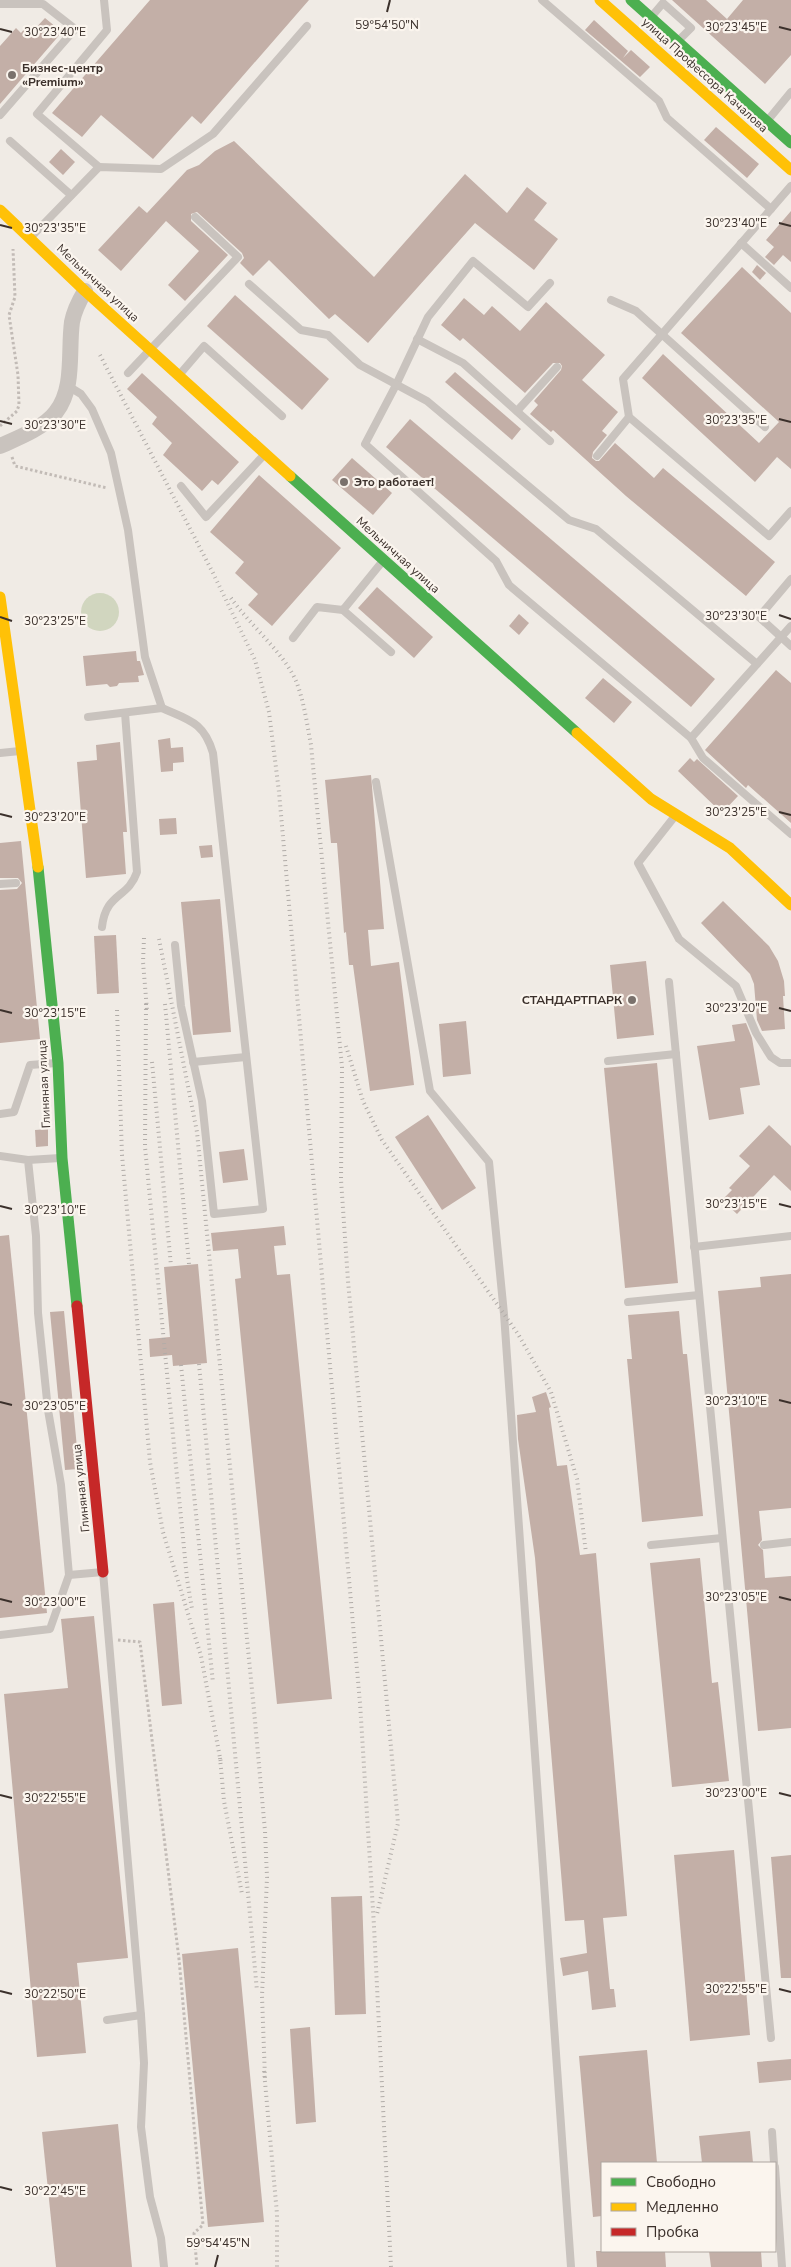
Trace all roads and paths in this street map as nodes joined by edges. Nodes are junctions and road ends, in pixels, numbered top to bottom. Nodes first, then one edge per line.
1 (3, 0) edge
2 (104, 0) edge
3 (542, 0) edge
4 (600, 0) edge
5 (631, 0) edge
6 (644, 25) junction
7 (307, 26) dead end
8 (671, 50) junction
9 (791, 92) edge
10 (0, 115) edge
11 (760, 128) junction
12 (10, 141) dead end
13 (791, 143) edge
14 (99, 167) junction
15 (791, 170) edge
16 (791, 186) edge
17 (71, 195) junction
18 (771, 209) junction
19 (0, 210) edge
20 (195, 217) dead end
21 (20, 229) junction
22 (30, 238) junction
23 (741, 243) junction
24 (550, 283) dead end
25 (249, 284) dead end
26 (791, 288) edge
27 (85, 291) junction
28 (611, 300) dead end
29 (663, 334) junction
30 (417, 339) junction
31 (150, 350) junction
32 (557, 367) dead end
33 (128, 373) dead end
34 (179, 376) junction
35 (396, 385) junction
36 (67, 386) junction
37 (517, 411) junction
38 (282, 416) dead end
39 (629, 416) junction
40 (0, 426) edge
41 (765, 427) dead end
42 (550, 441) dead end
43 (3, 445) edge
44 (265, 453) junction
45 (597, 456) dead end
46 (181, 486) dead end
47 (120, 491) junction
48 (791, 511) edge
49 (383, 560) junction
50 (791, 579) edge
51 (0, 597) edge
52 (343, 610) junction
53 (791, 626) edge
54 (782, 637) junction
55 (293, 638) dead end
56 (791, 646) edge
57 (391, 652) dead end
58 (757, 664) junction
59 (162, 708) junction
60 (125, 712) junction
61 (88, 717) dead end
62 (691, 738) junction
63 (21, 750) junction
64 (0, 754) edge
65 (376, 782) dead end
66 (675, 815) junction
67 (791, 834) edge
68 (16, 883) dead end
69 (0, 884) edge
70 (791, 905) edge
71 (102, 927) dead end
72 (175, 946) dead end
73 (669, 982) dead end
74 (676, 1054) junction
75 (246, 1057) junction
76 (608, 1061) dead end
77 (58, 1062) junction
78 (193, 1062) junction
79 (791, 1063) edge
80 (0, 1114) edge
81 (0, 1156) edge
82 (62, 1158) junction
83 (28, 1160) junction
84 (791, 1236) edge
85 (694, 1247) junction
86 (699, 1295) junction
87 (628, 1302) dead end
88 (722, 1538) junction
89 (791, 1542) edge
90 (651, 1545) dead end
91 (764, 1545) dead end
92 (103, 1572) junction
93 (69, 1575) junction
94 (0, 1635) edge
95 (110, 1639) junction
96 (141, 2015) junction
97 (107, 2020) dead end
98 (771, 2038) dead end
99 (772, 2132) dead end
100 (774, 2162) edge
101 (776, 2181) edge
102 (164, 2267) edge
103 (197, 2267) edge
104 (571, 2267) edge
105 (782, 2267) edge

1 - 10 lane
2 - 14 lane
3 - 18 lane
4 - 6 street, улица Профессора Качалова
5 - 6 street, улица Профессора Качалова
6 - 8 street, улица Профессора Качалова
6 - 8 street, улица Профессора Качалова
6 - 8 lane
7 - 14 lane
8 - 11 street, улица Профессора Качалова
8 - 11 street, улица Профессора Качалова
9 - 11 lane
11 - 13 street, улица Профессора Качалова
11 - 15 street, улица Профессора Качалова
12 - 17 lane
14 - 17 lane
16 - 18 lane
17 - 22 lane
18 - 23 lane
19 - 21 street, Мельничная улица
20 - 31 lane
21 - 22 street, Мельничная улица
21 - 40 path
22 - 27 street, Мельничная улица
23 - 26 lane
23 - 29 lane
24 - 30 lane
25 - 35 lane
27 - 31 street, Мельничная улица
27 - 36 street
28 - 29 lane
29 - 39 lane
29 - 41 lane
30 - 35 lane
30 - 37 lane
31 - 33 lane
31 - 34 street, Мельничная улица
32 - 37 lane
34 - 38 lane
34 - 44 street, Мельничная улица
35 - 58 lane
35 - 62 lane
36 - 43 street
36 - 47 lane
37 - 42 lane
39 - 45 lane
39 - 48 lane
43 - 47 path
44 - 46 lane
44 - 49 street, Мельничная улица
47 - 59 lane
49 - 52 lane
49 - 66 street, Мельничная улица
50 - 54 lane
51 - 63 street, Глиняная улица
52 - 55 lane
52 - 57 lane
53 - 54 lane
54 - 56 lane
54 - 58 lane
58 - 62 lane
59 - 60 lane
59 - 75 lane
60 - 61 lane
60 - 71 lane
62 - 67 lane
63 - 64 lane
63 - 77 street, Глиняная улица
65 - 104 lane
66 - 70 street, Мельничная улица
66 - 79 lane
68 - 69 lane
72 - 78 lane
73 - 74 lane
74 - 76 lane
74 - 85 lane
75 - 78 lane
75 - 78 lane
77 - 80 lane
77 - 82 street, Глиняная улица
81 - 83 lane
82 - 83 lane
82 - 92 street, Глиняная улица
83 - 93 lane
84 - 85 lane
85 - 86 lane
86 - 87 lane
86 - 88 lane
88 - 90 lane
88 - 98 lane
89 - 91 lane
92 - 93 lane
92 - 95 lane
93 - 94 lane
95 - 96 lane
95 - 103 path
96 - 97 lane
96 - 102 lane
99 - 100 lane
101 - 105 lane

